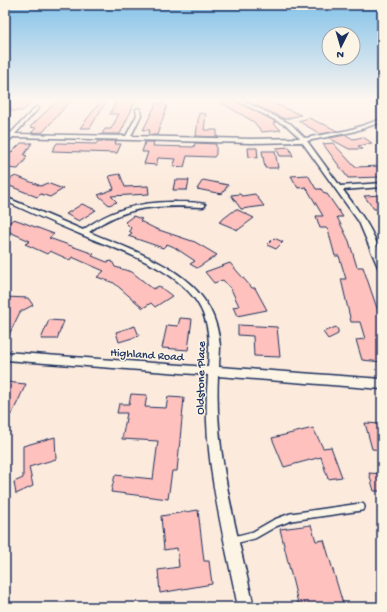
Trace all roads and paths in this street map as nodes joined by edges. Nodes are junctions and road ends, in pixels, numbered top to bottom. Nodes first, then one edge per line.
1 (17, 129) edge
2 (132, 129) edge
3 (293, 129) edge
4 (357, 129) edge
5 (5, 135) edge
6 (11, 135) junction
7 (128, 138) junction
8 (304, 140) junction
9 (5, 142) edge
10 (382, 185) edge
11 (339, 188) junction
12 (5, 199) edge
13 (203, 205) dead end
14 (83, 233) junction
15 (382, 266) edge
16 (5, 356) edge
17 (214, 372) junction
18 (382, 384) edge
19 (361, 507) dead end
20 (232, 540) junction
21 (246, 607) edge

1 - 6 street
2 - 7 street
3 - 8 street
4 - 8 street
5 - 6 street
6 - 7 street
6 - 9 street
7 - 8 street
8 - 11 street
10 - 11 street
11 - 15 street
12 - 14 street, Oldstone Place
13 - 14 street
14 - 17 street, Oldstone Place
16 - 17 street, Highland Road
17 - 18 street, Highland Road
17 - 20 street, Oldstone Place
19 - 20 lane
20 - 21 street, Oldstone Place

